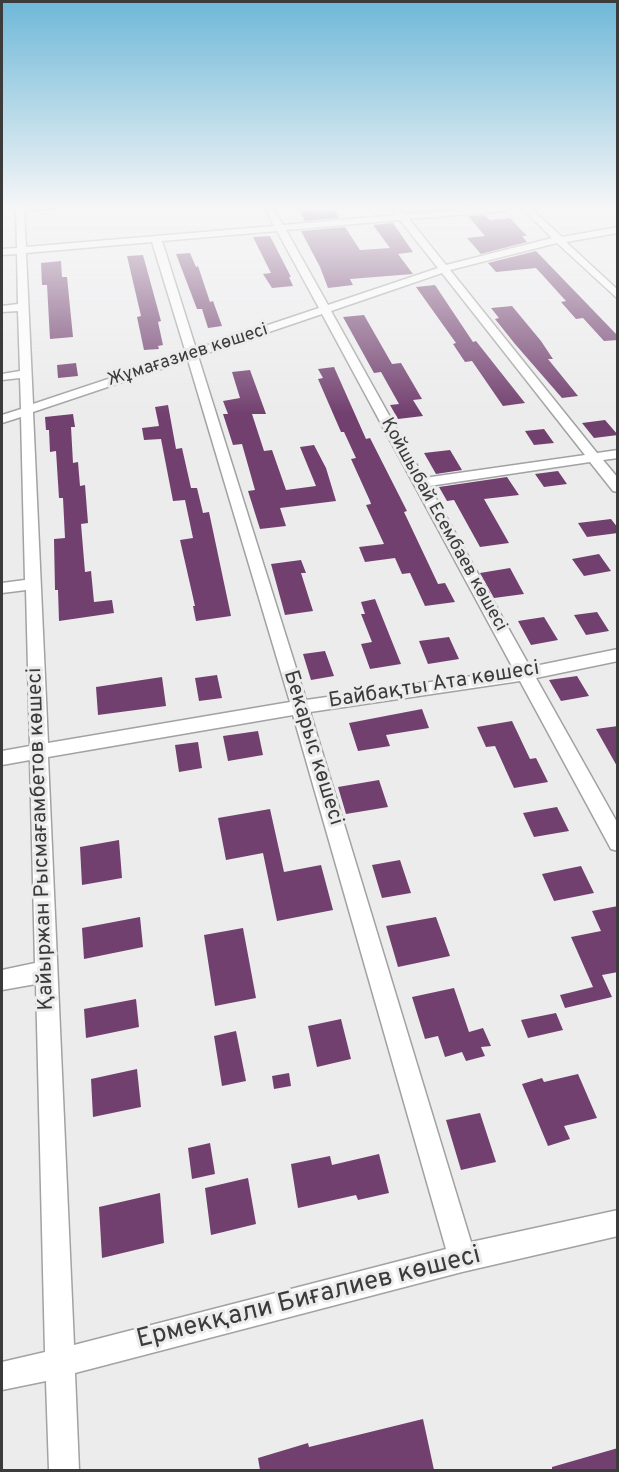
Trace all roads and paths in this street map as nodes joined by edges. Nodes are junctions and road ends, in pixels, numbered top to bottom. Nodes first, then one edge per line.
1 (17, 277) edge
2 (168, 277) edge
3 (307, 277) edge
4 (421, 277) edge
5 (450, 277) edge
6 (599, 277) edge
7 (615, 291) edge
8 (23, 307) junction
9 (2, 309) edge
10 (324, 310) junction
11 (192, 355) junction
12 (26, 374) junction
13 (2, 377) edge
14 (25, 410) junction
15 (2, 419) edge
16 (618, 454) edge
17 (593, 457) junction
18 (420, 483) junction
19 (618, 488) edge
20 (33, 584) junction
21 (2, 588) edge
22 (618, 655) edge
23 (525, 674) junction
24 (300, 707) junction
25 (39, 752) junction
26 (2, 758) edge
27 (618, 843) edge
28 (47, 972) junction
29 (2, 981) edge
30 (618, 1223) edge
31 (462, 1258) junction
32 (60, 1363) junction
33 (2, 1376) edge
34 (64, 1470) edge

1 - 8 street, Қайыржан Рысмағамбетов көшесі
2 - 11 street, Бекарыс көшесі
3 - 10 street, Қойшыбай Есембаев көшесі
4 - 10 street, Жұмағазиев көшесі
5 - 17 street
6 - 7 street
8 - 9 street
8 - 12 street, Қайыржан Рысмағамбетов көшесі
10 - 11 street, Жұмағазиев көшесі
10 - 18 street, Қойшыбай Есембаев көшесі
11 - 14 street, Жұмағазиев көшесі
11 - 24 street, Бекарыс көшесі
12 - 13 street
12 - 14 street, Қайыржан Рысмағамбетов көшесі
14 - 15 street, Жұмағазиев көшесі
14 - 20 street, Қайыржан Рысмағамбетов көшесі
16 - 17 street
17 - 18 street
17 - 19 street
18 - 23 street, Қойшыбай Есембаев көшесі
20 - 21 street
20 - 25 street, Қайыржан Рысмағамбетов көшесі
22 - 23 street, Байбақты Ата көшесі
23 - 24 street, Байбақты Ата көшесі
23 - 27 street, Қойшыбай Есембаев көшесі
24 - 25 street, Байбақты Ата көшесі
24 - 31 street, Бекарыс көшесі
25 - 26 street, Байбақты Ата көшесі
25 - 28 street, Қайыржан Рысмағамбетов көшесі
28 - 29 street
28 - 32 street, Қайыржан Рысмағамбетов көшесі
30 - 31 street, Ермекқали Биғалиев көшесі
31 - 32 street, Ермекқали Биғалиев көшесі
32 - 33 street, Ермекқали Биғалиев көшесі
32 - 34 street, Қайыржан Рысмағамбетов көшесі

